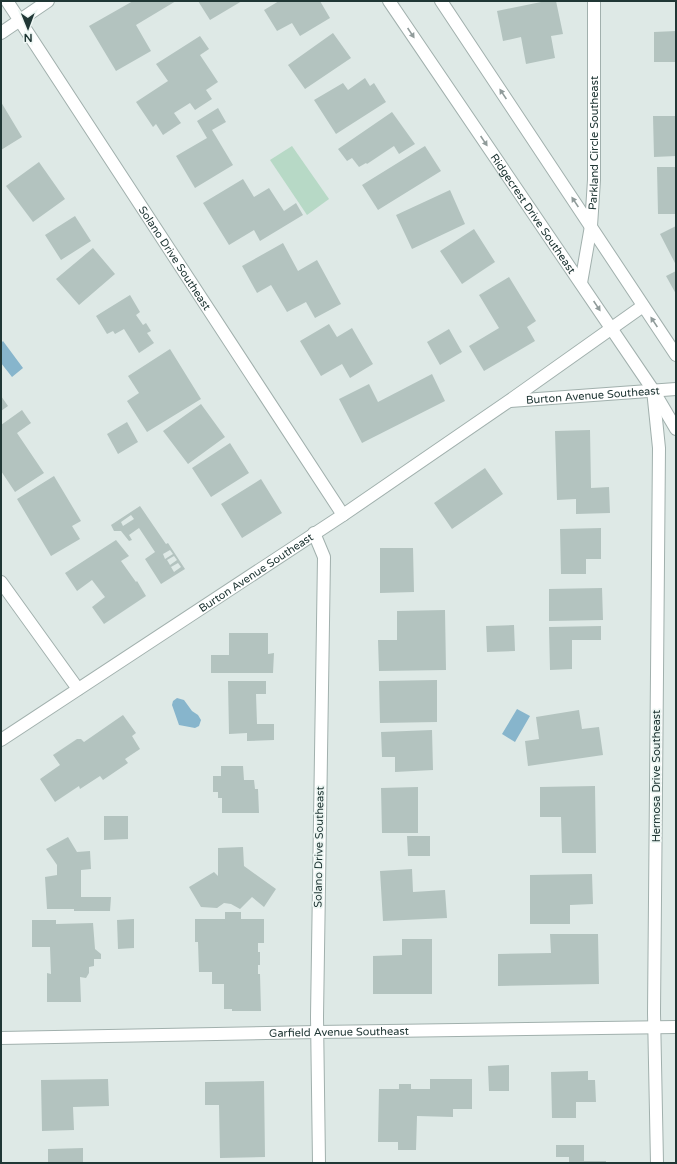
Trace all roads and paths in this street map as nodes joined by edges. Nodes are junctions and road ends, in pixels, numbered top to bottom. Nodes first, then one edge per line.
1 (7, 1) edge
2 (48, 1) edge
3 (389, 1) edge
4 (441, 1) edge
5 (594, 1) edge
6 (20, 20) junction
7 (1, 33) edge
8 (591, 226) junction
9 (581, 283) junction
10 (643, 306) junction
11 (612, 328) junction
12 (676, 355) edge
13 (676, 388) edge
14 (654, 390) junction
15 (509, 401) junction
16 (676, 429) edge
17 (343, 515) junction
18 (314, 533) junction
19 (1, 582) edge
20 (78, 689) junction
21 (1, 740) edge
22 (654, 1027) junction
23 (676, 1027) edge
24 (317, 1032) junction
25 (1, 1038) edge
26 (319, 1163) edge
27 (656, 1163) edge

1 - 6 street, Solano Drive Southeast
2 - 6 street
3 -> 9 street, Ridgecrest Drive Southeast
8 -> 4 street
5 - 8 street, Parkland Circle Southeast
6 - 7 street
6 - 17 street, Solano Drive Southeast
8 - 9 street, Parkland Circle Southeast
8 - 10 street
9 -> 11 street, Ridgecrest Drive Southeast
10 - 11 street, Burton Avenue Southeast
12 -> 10 street
11 - 14 street, Ridgecrest Drive Southeast
11 - 15 street, Burton Avenue Southeast
13 - 14 street, Burton Avenue Southeast
14 - 15 street, Burton Avenue Southeast
14 - 16 street, Ridgecrest Drive Southeast
14 - 22 street, Hermosa Drive Southeast
15 - 17 street, Burton Avenue Southeast
17 - 18 street, Burton Avenue Southeast
18 - 20 street, Burton Avenue Southeast
18 - 24 street, Solano Drive Southeast
19 - 20 street
20 - 21 street, Burton Avenue Southeast
22 - 23 street, Garfield Avenue Southeast
22 - 24 street, Garfield Avenue Southeast
22 - 27 street, Hermosa Drive Southeast
24 - 25 street, Garfield Avenue Southeast
24 - 26 street, Solano Drive Southeast

